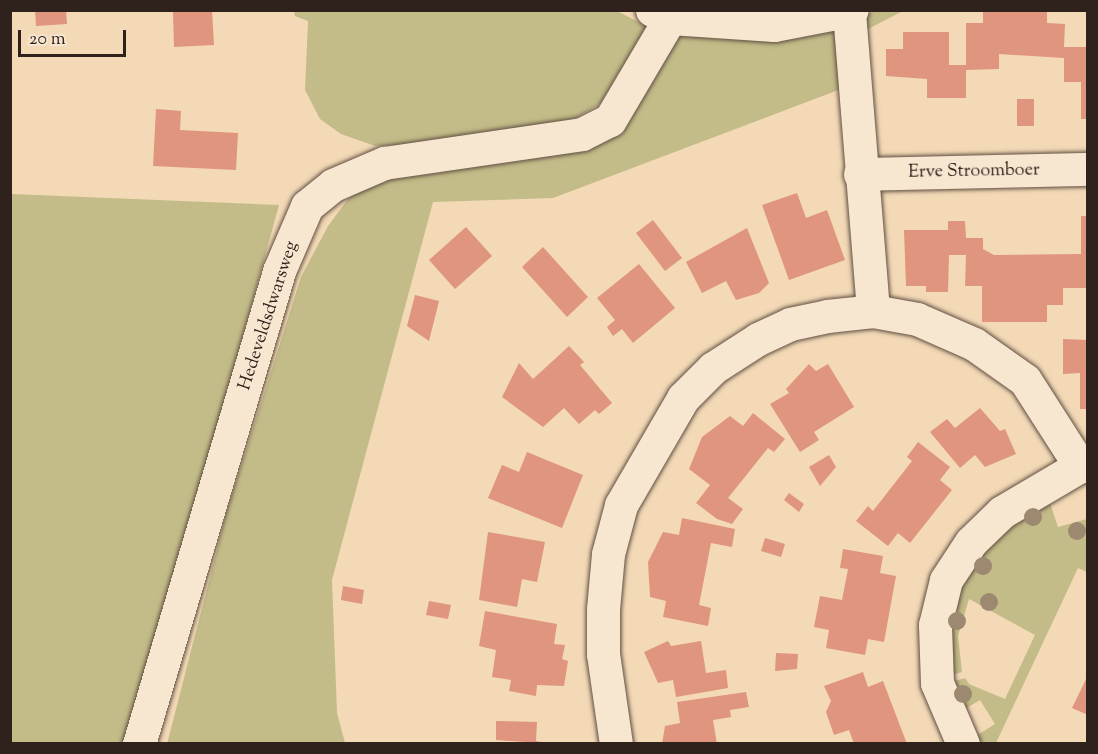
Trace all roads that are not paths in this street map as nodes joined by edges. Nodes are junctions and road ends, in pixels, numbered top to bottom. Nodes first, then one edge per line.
1 (850, 11) edge
2 (661, 14) edge
3 (1088, 169) edge
4 (860, 174) junction
5 (873, 311) junction
6 (1084, 466) edge
7 (139, 744) edge
8 (616, 744) edge
9 (963, 744) edge

1 - 2 street
1 - 4 street
2 - 7 street, Hedeveldsdwarsweg
3 - 4 street, Erve Stroomboer
4 - 5 street
5 - 6 street
5 - 8 street
6 - 9 street

